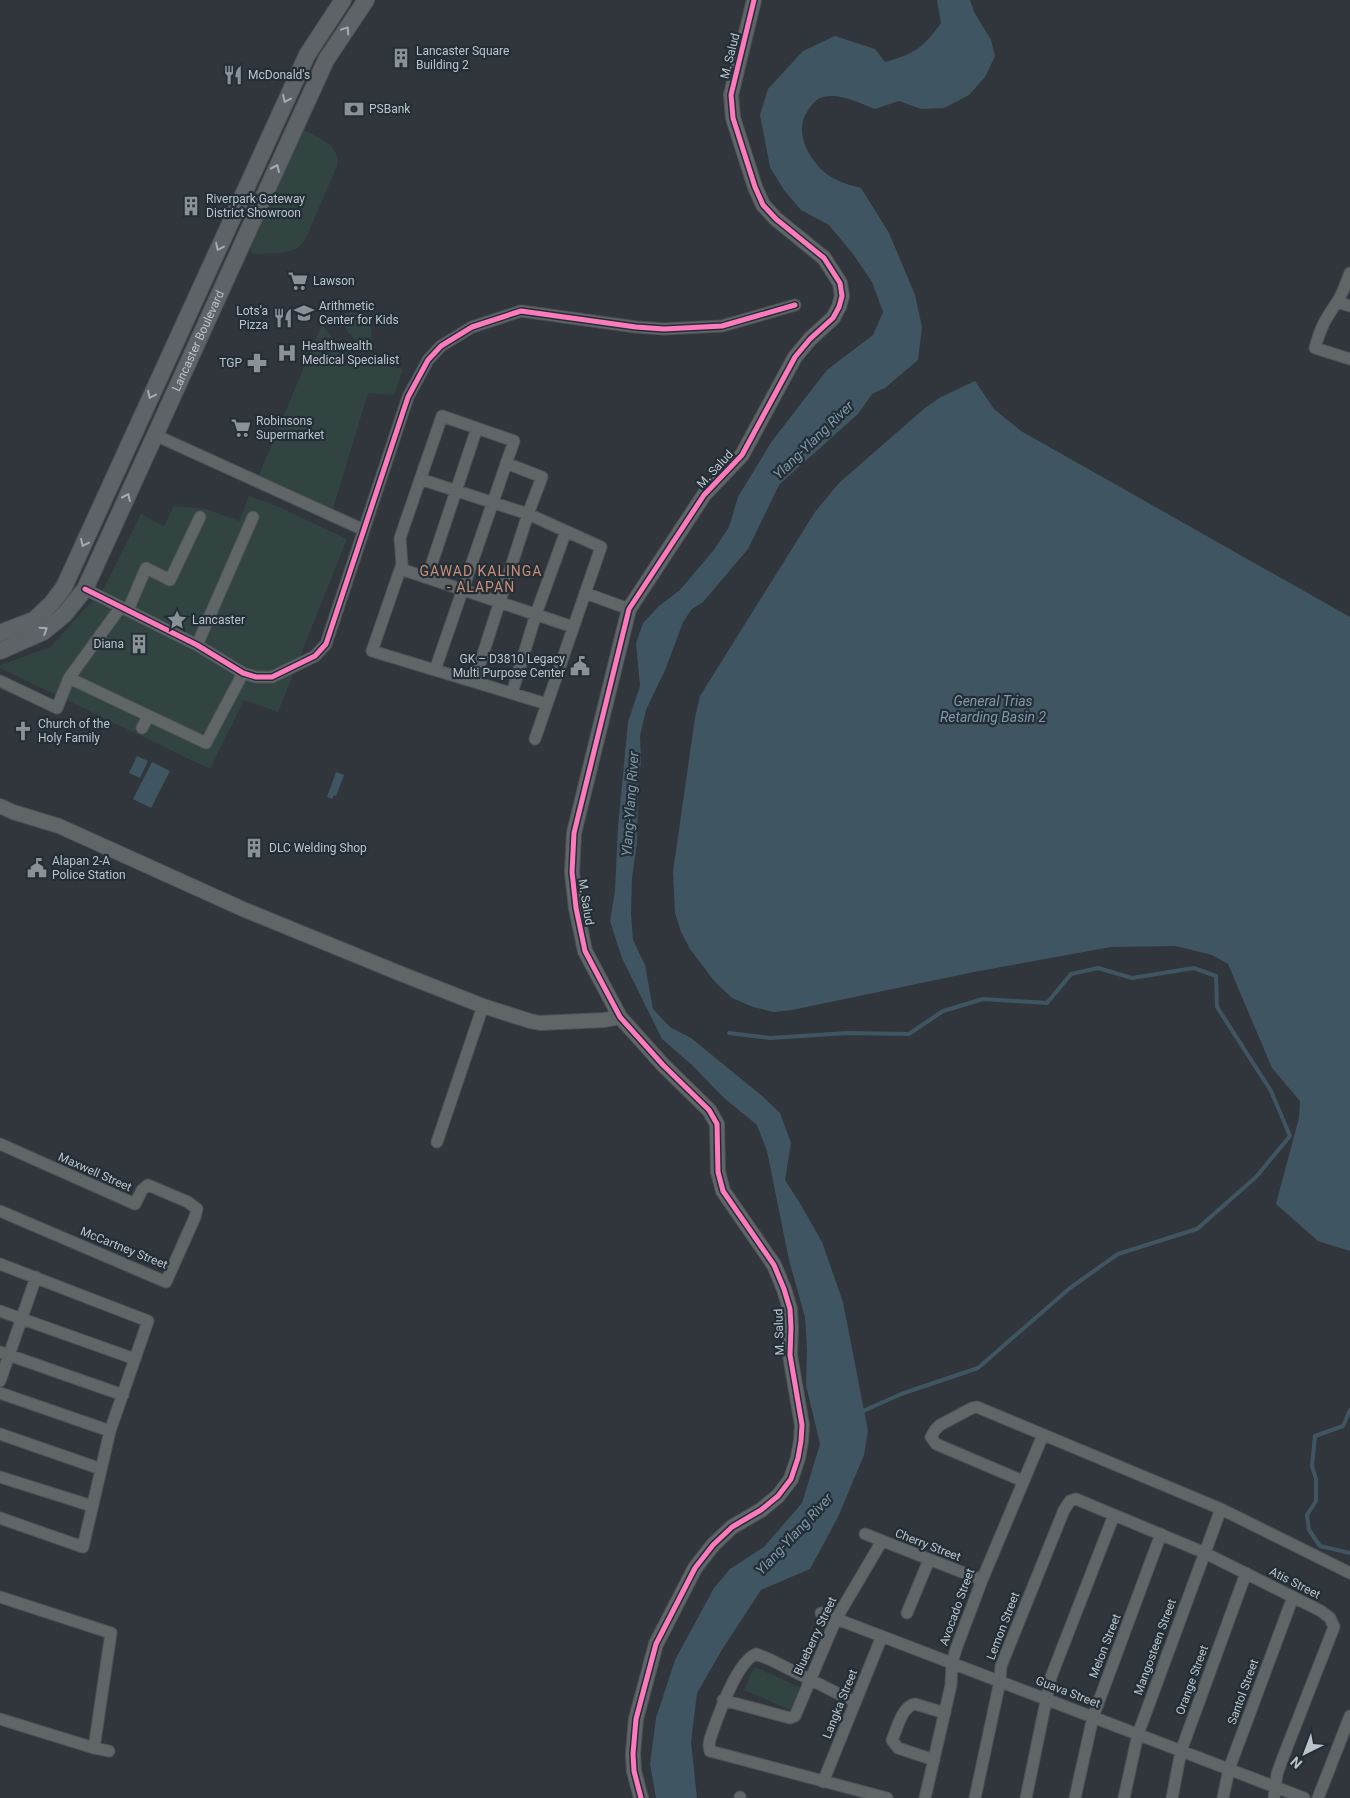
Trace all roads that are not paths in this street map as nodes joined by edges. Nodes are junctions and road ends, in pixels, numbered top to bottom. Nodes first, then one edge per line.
1 (343, 0) edge
2 (366, 0) edge
3 (754, 0) edge
4 (1350, 273) edge
5 (1337, 302) junction
6 (795, 304) dead end
7 (1350, 306) edge
8 (1350, 359) edge
9 (477, 428) junction
10 (155, 435) junction
11 (506, 463) junction
12 (420, 479) junction
13 (456, 491) junction
14 (493, 502) junction
15 (528, 514) junction
16 (200, 517) dead end
17 (253, 518) dead end
18 (364, 530) junction
19 (566, 531) junction
20 (401, 569) junction
21 (428, 578) junction
22 (85, 589) junction
23 (463, 590) junction
24 (585, 593) junction
25 (500, 602) junction
26 (124, 609) junction
27 (630, 609) junction
28 (536, 614) junction
29 (574, 627) junction
30 (0, 633) edge
31 (197, 645) junction
32 (0, 651) edge
33 (435, 670) junction
34 (243, 673) junction
35 (69, 678) junction
36 (0, 681) edge
37 (474, 682) junction
38 (512, 693) junction
39 (547, 704) junction
40 (148, 716) junction
41 (142, 728) dead end
42 (535, 739) dead end
43 (0, 806) edge
44 (483, 1006) junction
45 (620, 1017) junction
46 (437, 1142) dead end
47 (0, 1144) edge
48 (197, 1209) joint
49 (0, 1211) edge
50 (0, 1264) edge
51 (36, 1277) junction
52 (0, 1311) edge
53 (22, 1319) junction
54 (4, 1354) edge
55 (135, 1359) junction
56 (0, 1381) edge
57 (0, 1393) edge
58 (123, 1395) junction
59 (110, 1431) junction
60 (0, 1434) edge
61 (1043, 1435) junction
62 (101, 1469) junction
63 (0, 1476) edge
64 (1023, 1481) junction
65 (1070, 1501) joint
66 (92, 1506) junction
67 (1221, 1509) junction
68 (1114, 1515) junction
69 (0, 1518) edge
70 (865, 1534) dead end
71 (1161, 1534) junction
72 (882, 1541) junction
73 (1205, 1554) junction
74 (929, 1560) junction
75 (1246, 1573) junction
76 (1350, 1573) edge
77 (982, 1580) junction
78 (0, 1597) edge
79 (1293, 1597) junction
80 (821, 1613) dead end
81 (908, 1613) dead end
82 (836, 1618) junction
83 (882, 1636) junction
84 (952, 1663) junction
85 (809, 1680) junction
86 (1000, 1681) junction
87 (1047, 1699) junction
88 (723, 1700) junction
89 (855, 1702) junction
90 (945, 1713) junction
91 (1350, 1716) edge
92 (1093, 1717) junction
93 (0, 1720) edge
94 (1138, 1734) junction
95 (94, 1748) junction
96 (109, 1751) dead end
97 (1181, 1751) junction
98 (934, 1760) junction
99 (1229, 1769) junction
100 (823, 1782) junction
101 (1276, 1793) edge
102 (641, 1798) edge
103 (887, 1798) edge
104 (925, 1798) edge
105 (975, 1798) edge
106 (1026, 1798) edge
107 (1075, 1798) edge
108 (1124, 1798) edge
109 (1172, 1798) edge
110 (1223, 1798) edge
111 (1304, 1798) edge
112 (1318, 1798) edge

1 -> 30 main road, Lancaster Boulevard
10 -> 2 main road, Lancaster Boulevard
3 - 27 street, M. Salud
4 - 5 street
5 - 7 street
5 - 8 street
6 - 18 street
9 - 11 street
9 - 12 street
9 - 13 street
10 - 18 street
22 -> 10 main road, Lancaster Boulevard
11 - 14 street
11 - 15 street
12 - 13 street
12 - 20 street
13 - 14 street
13 - 21 street
14 - 15 street
14 - 23 street
15 - 19 street
15 - 25 street
16 - 26 street
17 - 31 street
18 - 34 street
19 - 24 street
19 - 28 street
20 - 21 street
20 - 33 street
21 - 23 street
22 - 26 street
32 -> 22 main road, Lancaster Boulevard
23 - 25 street
23 - 33 street
24 - 27 street
24 - 29 street
25 - 28 street
25 - 37 street
26 - 31 street
26 - 35 street
27 - 45 street, M. Salud
28 - 29 street
28 - 38 street
29 - 39 street
31 - 34 street
33 - 37 street
34 - 40 street
35 - 36 street
35 - 40 street
37 - 38 street
38 - 39 street
39 - 42 street
40 - 41 street
43 - 44 street
44 - 45 street
44 - 46 street
45 - 102 street, M. Salud
47 - 48 street, Maxwell Street
48 - 49 street, McCartney Street
50 - 51 street
51 - 53 street
51 - 55 street
52 - 53 street
53 - 54 street
53 - 55 street
54 - 56 street
54 - 58 street
55 - 58 street
57 - 59 street
58 - 59 street
59 - 62 street
60 - 62 street
61 - 64 street, Avocado Street
61 - 64 street
61 - 67 street
62 - 66 street
63 - 66 street
64 - 77 street, Avocado Street
65 - 68 street, Atis Street
65 - 86 street, Lemon Street
66 - 69 street
67 - 73 street, Mangosteen Street
67 - 76 street
68 - 71 street, Atis Street
68 - 87 street
70 - 72 street, Cherry Street
71 - 73 street, Atis Street
71 - 92 street, Melon Street
72 - 74 street, Cherry Street
72 - 82 street, Blueberry Street
73 - 75 street, Atis Street
73 - 94 street, Mangosteen Street
74 - 77 street, Cherry Street
74 - 81 street
75 - 79 street, Atis Street
75 - 97 street, Orange Street
77 - 84 street, Avocado Street
78 - 95 street
79 - 99 street, Santol Street
79 - 101 street, Atis Street
80 - 82 street, Guava Street
82 - 83 street, Guava Street
82 - 85 street, Blueberry Street
83 - 84 street, Guava Street
83 - 89 street, Langka Street
84 - 86 street, Guava Street
84 - 90 street, Avocado Street
85 - 88 street, Blueberry Street
85 - 88 street
85 - 89 street
86 - 87 street, Guava Street
86 - 105 street, Lemon Street
87 - 92 street, Guava Street
87 - 106 street
88 - 100 street
89 - 100 street, Langka Street
90 - 98 street, Avocado Street
90 - 98 street
91 - 112 street
92 - 94 street, Guava Street
92 - 107 street, Melon Street
93 - 95 street
94 - 97 street, Guava Street
94 - 108 street, Mangosteen Street
95 - 96 street
97 - 99 street, Guava Street
97 - 109 street, Orange Street
98 - 104 street, Avocado Street
99 - 101 street, Guava Street
99 - 110 street, Santol Street
100 - 103 street
101 - 111 street, Guava Street

